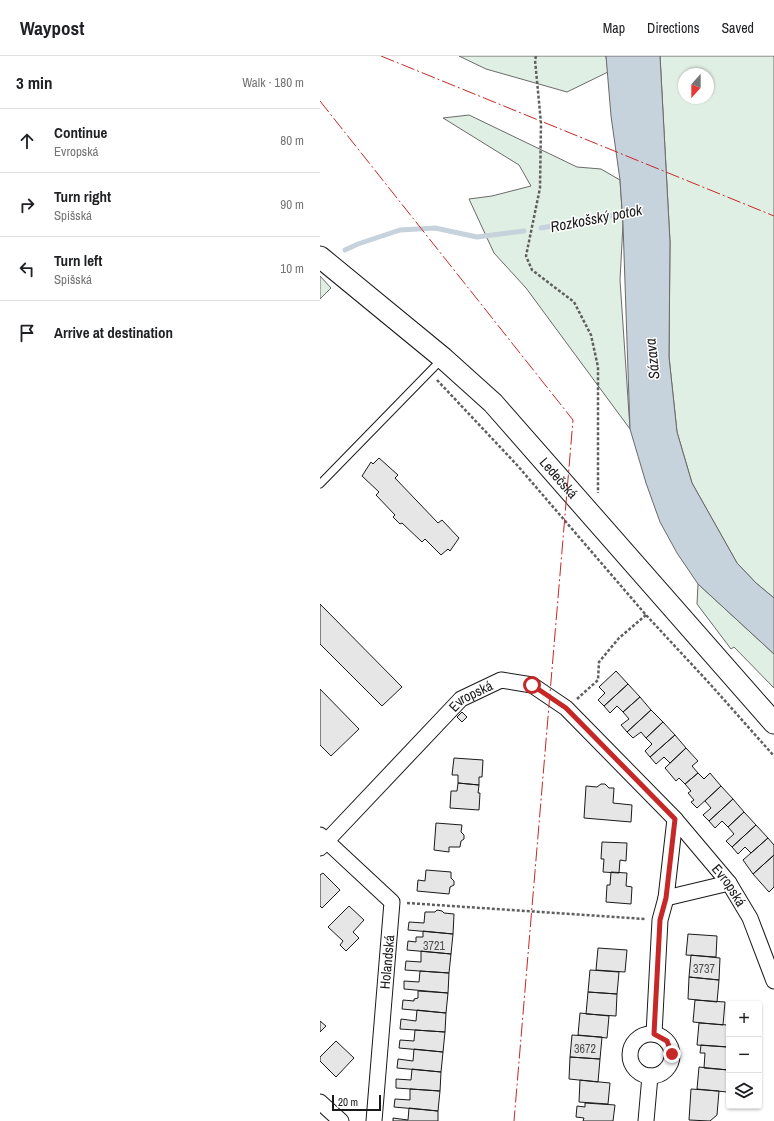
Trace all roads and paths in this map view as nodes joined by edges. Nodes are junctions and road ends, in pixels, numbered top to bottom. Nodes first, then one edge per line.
1 (532, 56) edge
2 (536, 56) edge
3 (535, 60) junction
4 (320, 257) edge
5 (437, 365) junction
6 (320, 484) edge
7 (598, 521) junction
8 (646, 615) junction
9 (566, 708) junction
10 (774, 723) edge
11 (774, 756) edge
12 (675, 819) junction
13 (322, 841) edge
14 (729, 883) junction
15 (666, 898) junction
16 (392, 902) junction
17 (660, 920) junction
18 (774, 981) edge
19 (654, 1034) junction
20 (650, 1076) junction
21 (320, 1102) edge
22 (341, 1121) edge
23 (374, 1121) edge
24 (646, 1121) edge

1 - 3 path
2 - 3 path
3 - 7 path
4 - 5 main road, Ledečská
5 - 6 lane
5 - 7 main road, Ledečská
5 - 8 path
7 - 10 main road, Ledečská
8 - 9 path
8 - 11 path
9 - 12 street, Evropská
9 - 13 street, Evropská
12 - 14 street, Evropská
12 - 15 street
13 - 16 street
14 - 15 street
14 - 18 street, Evropská
15 - 17 street
16 - 17 path
16 - 23 street, Holandská
17 - 19 street
19 - 20 street
19 - 20 street
20 - 24 street
21 - 22 street

